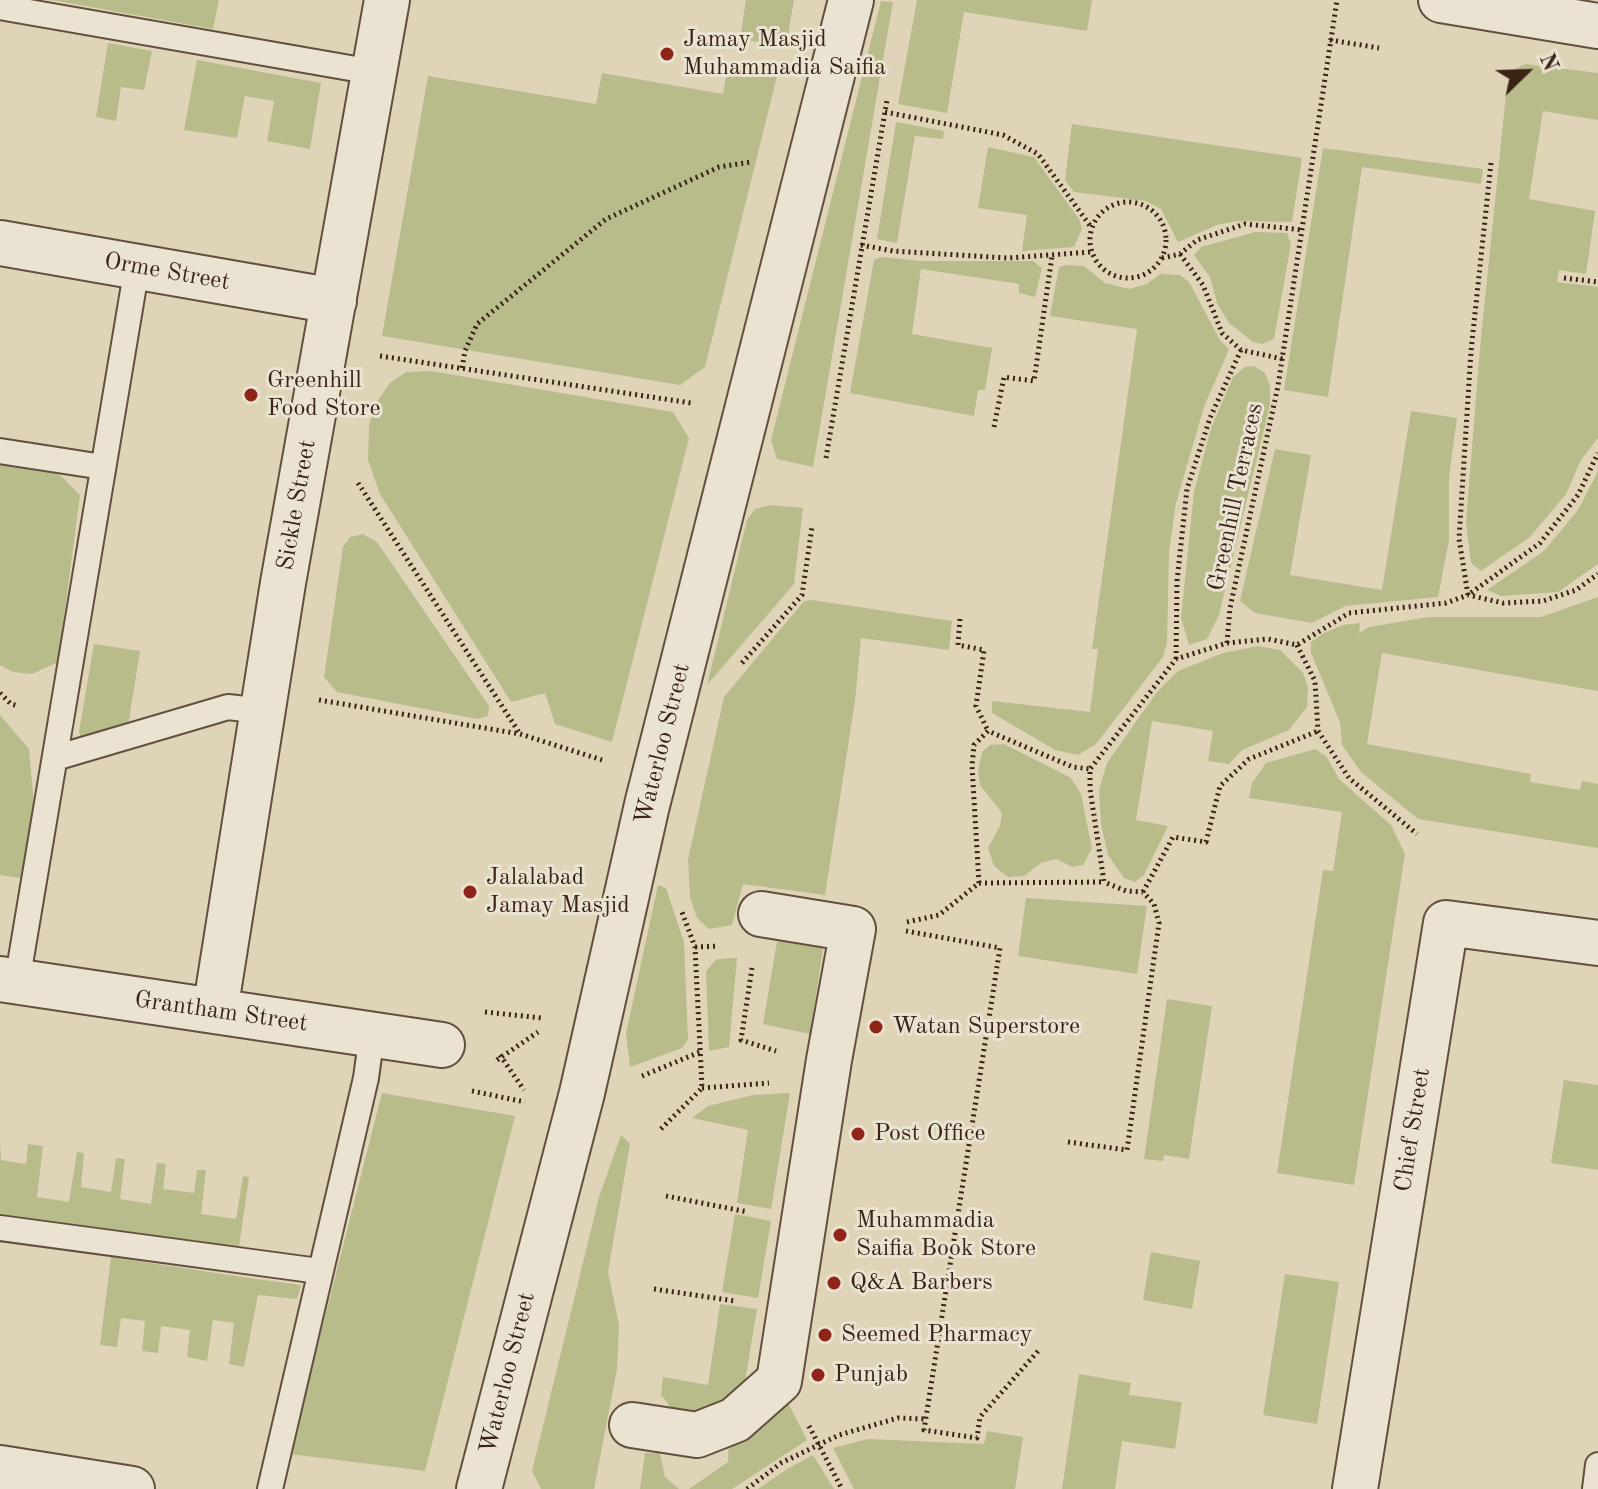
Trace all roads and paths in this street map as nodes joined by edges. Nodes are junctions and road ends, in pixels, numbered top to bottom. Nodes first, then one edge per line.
1 (387, 0) edge
2 (851, 0) edge
3 (1337, 0) edge
4 (1441, 0) edge
5 (0, 7) edge
6 (1598, 26) edge
7 (1330, 40) junction
8 (1379, 48) dead end
9 (373, 72) junction
10 (890, 84) dead end
11 (885, 112) junction
12 (754, 161) dead end
13 (1491, 163) dead end
14 (1091, 227) junction
15 (1303, 230) junction
16 (0, 243) edge
17 (861, 245) junction
18 (1091, 252) junction
19 (1180, 254) junction
20 (1052, 256) junction
21 (1161, 259) junction
22 (137, 267) junction
23 (1564, 278) dead end
24 (1598, 282) edge
25 (334, 301) junction
26 (1241, 350) junction
27 (378, 356) dead end
28 (1283, 359) junction
29 (462, 368) junction
30 (694, 403) dead end
31 (994, 427) dead end
32 (0, 451) edge
33 (1598, 453) edge
34 (826, 458) dead end
35 (103, 467) junction
36 (353, 477) dead end
37 (812, 527) dead end
38 (1598, 574) edge
39 (1468, 595) junction
40 (960, 619) dead end
41 (1227, 643) junction
42 (1297, 645) junction
43 (1176, 659) junction
44 (734, 672) dead end
45 (306, 698) dead end
46 (262, 711) junction
47 (988, 731) junction
48 (1318, 731) junction
49 (520, 734) junction
50 (55, 758) junction
51 (617, 765) dead end
52 (1090, 769) junction
53 (1417, 834) dead end
54 (1104, 882) junction
55 (979, 883) junction
56 (1143, 892) junction
57 (679, 900) dead end
58 (761, 914) joint
59 (908, 923) junction
60 (853, 929) junction
61 (1598, 943) edge
62 (9, 980) edge
63 (472, 1010) dead end
64 (215, 1011) junction
65 (555, 1020) dead end
66 (544, 1027) dead end
67 (372, 1034) junction
68 (442, 1045) dead end
69 (494, 1045) dead end
70 (700, 1052) junction
71 (784, 1054) junction
72 (502, 1057) junction
73 (829, 1060) junction
74 (490, 1065) dead end
75 (640, 1077) dead end
76 (457, 1088) dead end
77 (702, 1088) junction
78 (661, 1129) dead end
79 (1068, 1142) dead end
80 (666, 1196) dead end
81 (735, 1210) dead end
82 (0, 1228) edge
83 (319, 1271) junction
84 (654, 1289) dead end
85 (721, 1299) dead end
86 (1039, 1350) dead end
87 (925, 1419) junction
88 (632, 1425) dead end
89 (817, 1443) junction
90 (1598, 1465) edge
91 (0, 1468) edge
92 (132, 1489) edge
93 (270, 1489) edge
94 (479, 1489) edge
95 (747, 1489) edge
96 (842, 1489) edge
97 (1355, 1489) edge
98 (1595, 1489) edge

1 - 9 street, Sickle Street
2 - 94 street, Waterloo Street
3 - 7 path, Greenhill Terraces
4 - 6 street
5 - 9 lane
7 - 8 path
7 - 15 path, Greenhill Terraces
9 - 25 street, Sickle Street
10 - 11 path
11 - 14 path
11 - 17 path
12 - 29 path
13 - 39 path
14 - 18 path
14 - 21 path
15 - 19 path
15 - 28 path, Greenhill Terraces
16 - 22 street, Orme Street
17 - 20 path
17 - 34 path
18 - 20 path
18 - 21 path
19 - 21 path
19 - 26 path
20 - 31 path
22 - 25 street, Orme Street
22 - 35 lane
23 - 24 path
25 - 46 street, Sickle Street
26 - 28 path
26 - 43 path, Greenhill Terraces
27 - 29 path
28 - 41 path, Greenhill Terraces
29 - 30 path
32 - 35 lane
33 - 39 path
35 - 50 lane
36 - 49 path
37 - 44 path
38 - 39 path
39 - 42 path
40 - 47 path
41 - 42 path
41 - 43 path
42 - 48 path
43 - 52 path
45 - 49 path
46 - 50 lane
46 - 64 street, Sickle Street
47 - 52 path
47 - 55 path
48 - 53 path
48 - 56 path
49 - 51 path
50 - 62 lane
52 - 54 path
54 - 55 path
54 - 56 path
55 - 59 path
56 - 79 path
57 - 70 path
58 - 60 street
58 - 71 path
59 - 60 path
59 - 87 path
60 - 73 street
61 - 97 street, Chief Street
62 - 64 street, Grantham Street
63 - 65 path
64 - 67 street, Grantham Street
66 - 72 path
67 - 68 street, Grantham Street
67 - 83 lane
69 - 72 path
70 - 75 path
70 - 77 path
71 - 73 path
71 - 77 path
72 - 74 path
72 - 76 path
73 - 88 street
77 - 78 path
80 - 81 path
82 - 83 lane
83 - 93 lane
84 - 85 path
86 - 87 path
87 - 89 path
89 - 95 path
89 - 96 path
90 - 98 lane
91 - 92 street

